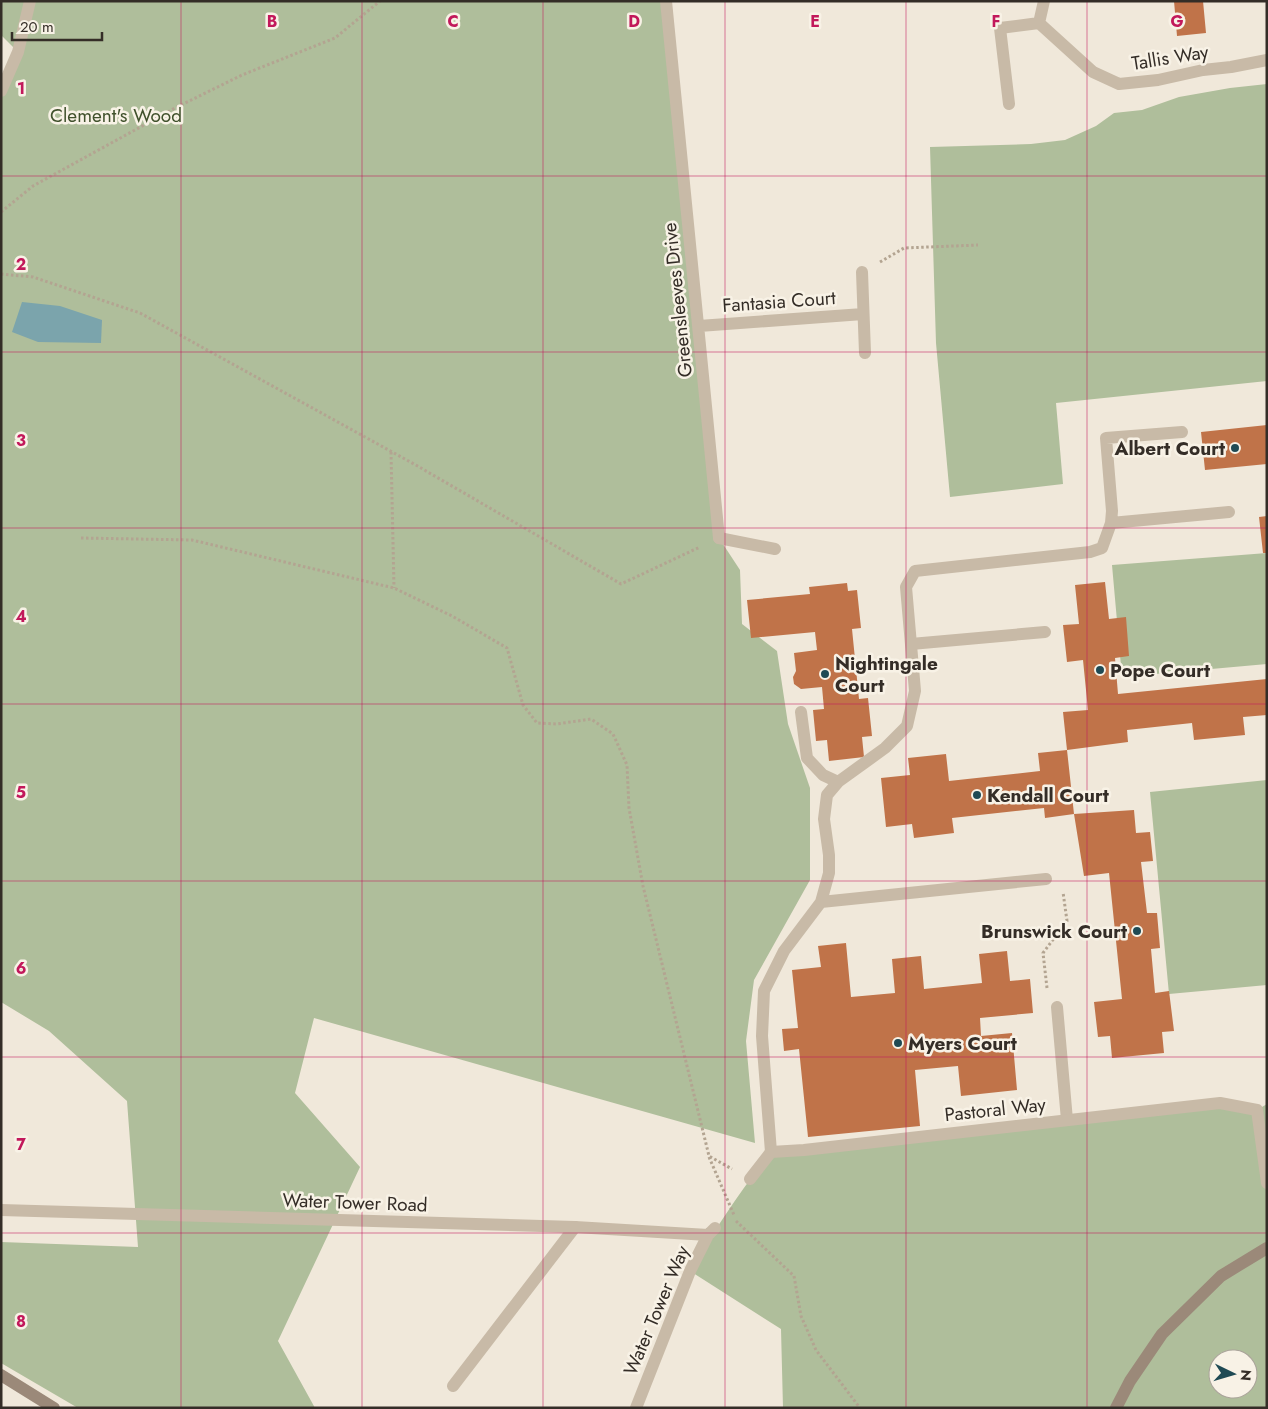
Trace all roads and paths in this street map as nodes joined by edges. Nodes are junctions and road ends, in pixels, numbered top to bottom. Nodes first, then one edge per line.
1 (30, 1) edge
2 (380, 1) edge
3 (666, 1) edge
4 (1044, 1) edge
5 (1039, 23) junction
6 (1267, 60) edge
7 (1, 91) edge
8 (1009, 104) dead end
9 (1, 212) edge
10 (978, 244) dead end
11 (862, 272) joint
12 (1, 274) edge
13 (863, 314) junction
14 (699, 326) junction
15 (865, 353) dead end
16 (1182, 432) dead end
17 (391, 451) junction
18 (1229, 512) dead end
19 (1111, 523) junction
20 (81, 538) dead end
21 (719, 538) junction
22 (776, 549) dead end
23 (394, 588) junction
24 (1045, 632) dead end
25 (911, 644) junction
26 (801, 712) dead end
27 (838, 782) junction
28 (1046, 879) joint
29 (821, 902) junction
30 (1057, 1007) joint
31 (1262, 1107) edge
32 (1067, 1120) junction
33 (771, 1152) junction
34 (709, 1156) junction
35 (750, 1179) joint
36 (1267, 1183) edge
37 (1, 1210) edge
38 (575, 1227) junction
39 (712, 1232) joint
40 (1267, 1248) edge
41 (1, 1375) edge
42 (453, 1386) dead end
43 (54, 1408) edge
44 (636, 1408) edge
45 (860, 1408) edge
46 (1116, 1408) edge

1 - 7 street
2 - 9 path
3 - 14 street, Greensleeves Drive
4 - 5 street
5 - 6 street, Tallis Way
5 - 8 street
10 - 11 path
11 - 13 street, Fantasia Court
12 - 17 path
13 - 14 street, Fantasia Court
13 - 15 street, Fantasia Court
14 - 21 street, Greensleeves Drive
16 - 19 street
17 - 21 path
17 - 23 path
18 - 19 street
19 - 25 street
20 - 23 path
21 - 22 street
23 - 34 path
24 - 25 street
25 - 27 street
26 - 27 street
27 - 29 street
28 - 29 street
28 - 30 path
29 - 33 street
30 - 32 street
31 - 32 street, Pastoral Way
31 - 36 street, Pastoral Way
32 - 33 street, Pastoral Way
33 - 35 street
34 - 35 path
34 - 45 path
37 - 38 street, Water Tower Road
38 - 39 street, Water Tower Road
38 - 42 street
39 - 44 street, Water Tower Way
40 - 46 street
41 - 43 street

